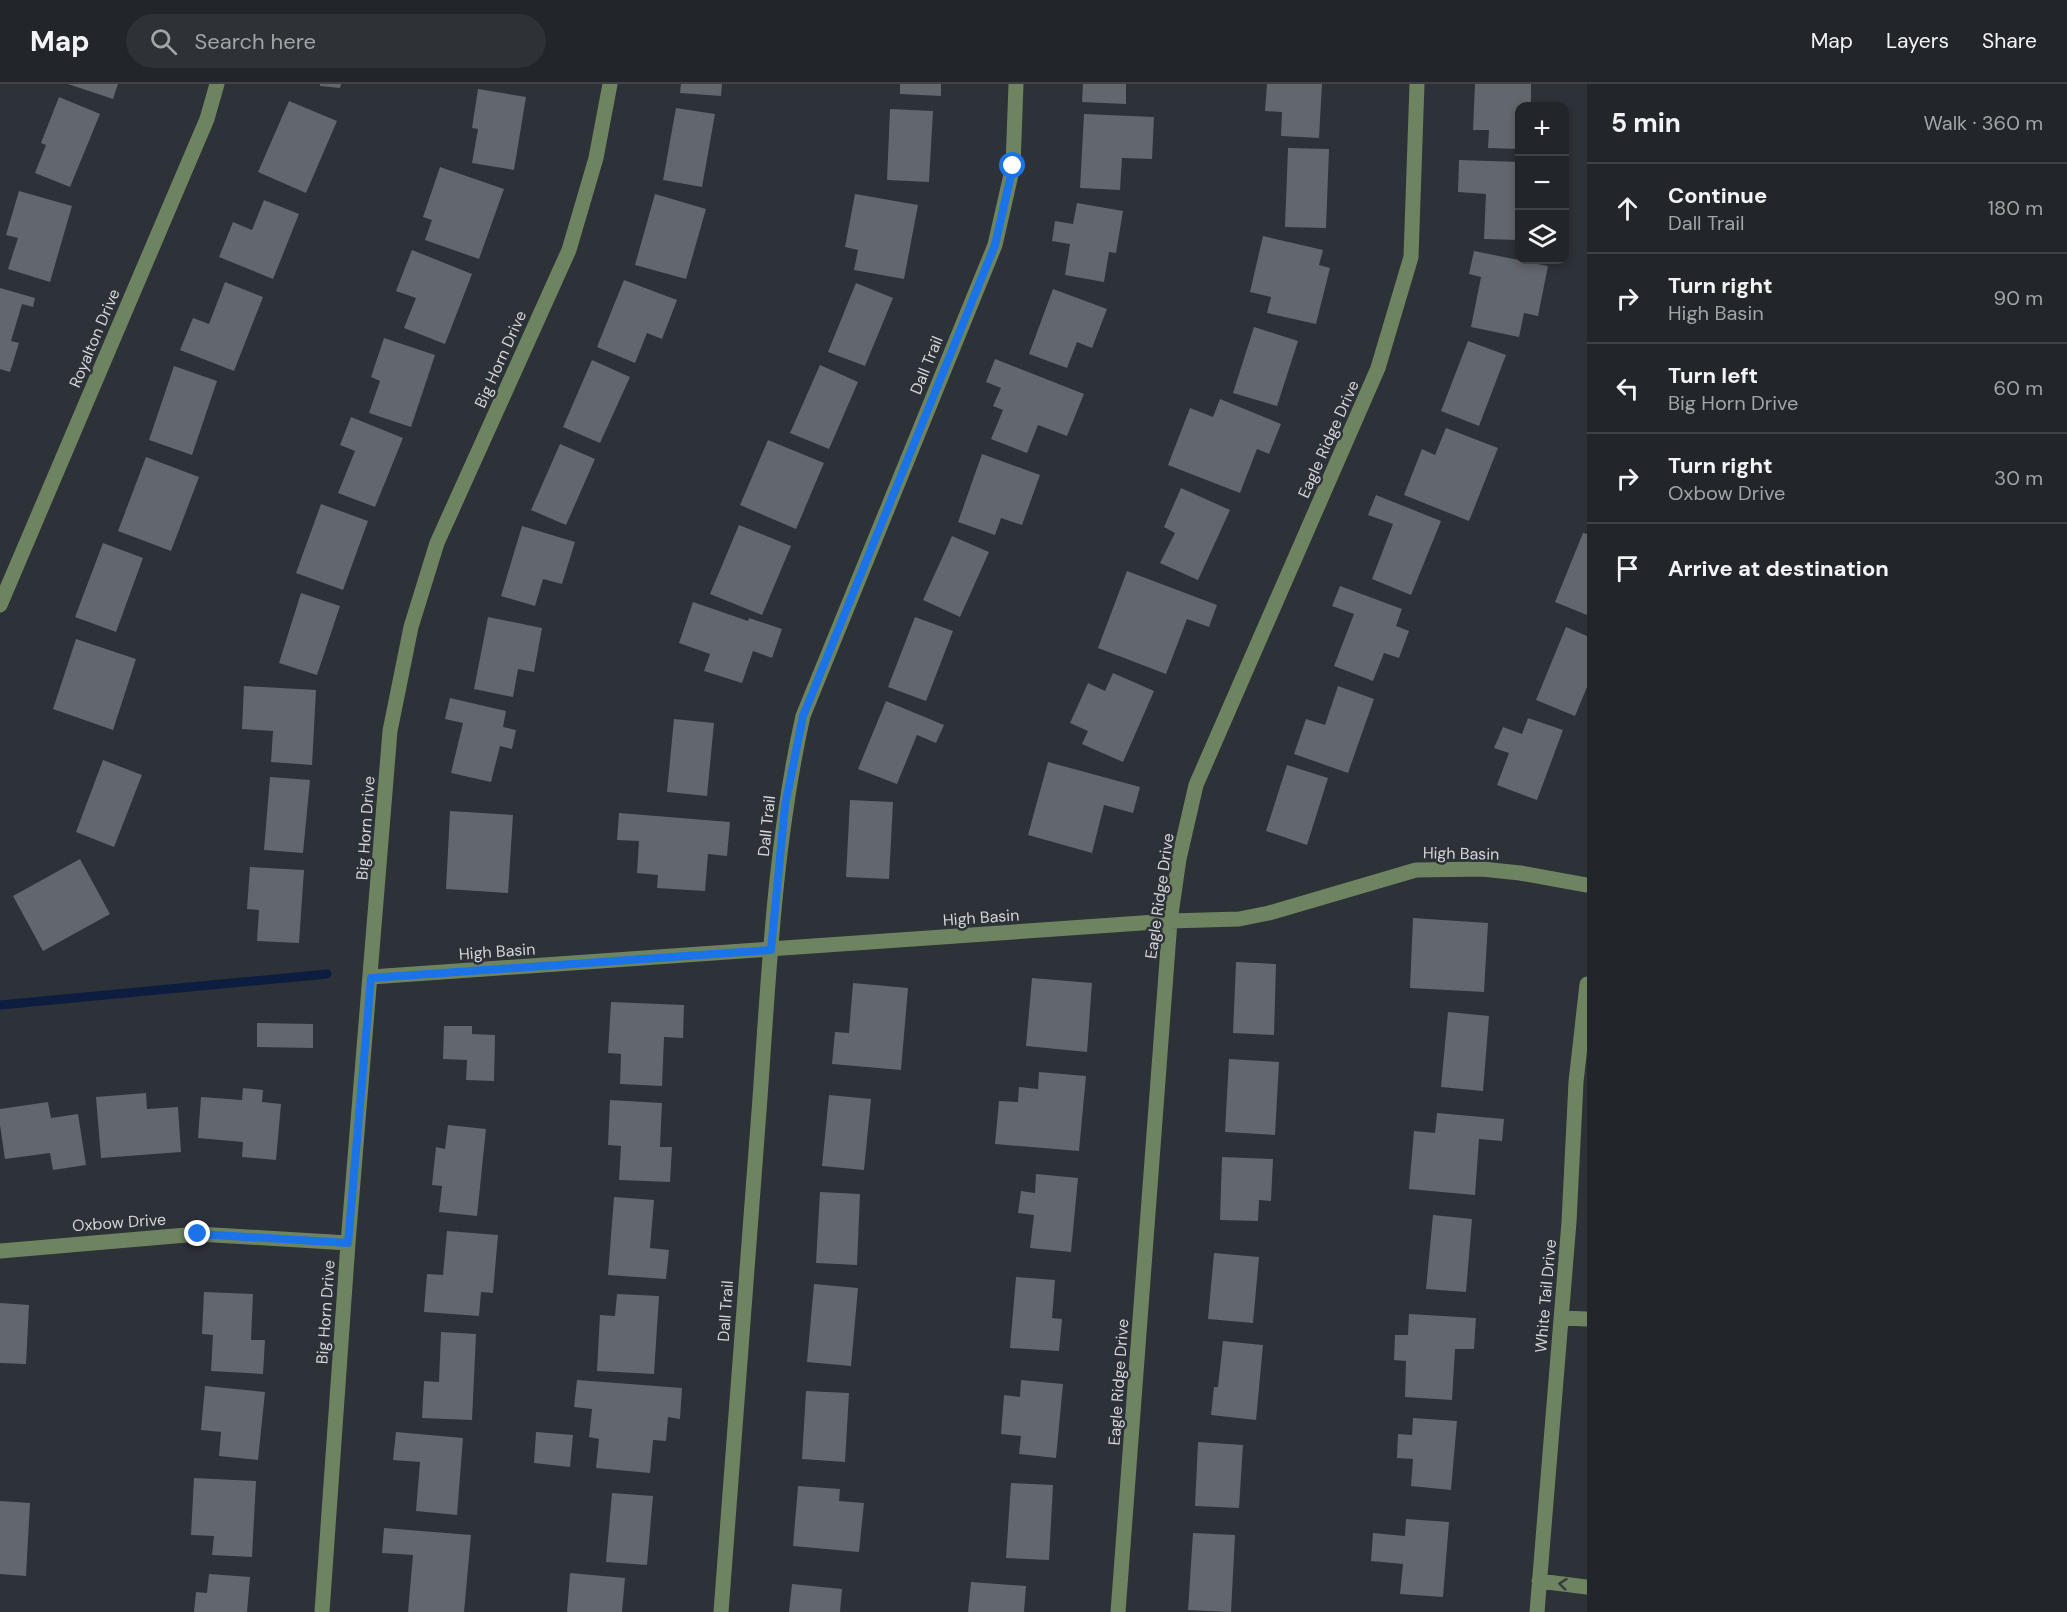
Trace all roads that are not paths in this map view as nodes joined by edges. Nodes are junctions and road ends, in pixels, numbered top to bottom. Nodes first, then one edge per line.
1 (217, 84) edge
2 (610, 84) edge
3 (1016, 84) edge
4 (1417, 84) edge
5 (0, 605) edge
6 (1587, 885) edge
7 (1170, 921) junction
8 (771, 950) junction
9 (371, 978) junction
10 (1587, 984) edge
11 (1582, 1082) edge
12 (348, 1243) junction
13 (0, 1251) edge
14 (1562, 1317) junction
15 (1587, 1319) edge
16 (1539, 1581) junction
17 (1587, 1587) edge
18 (322, 1612) edge
19 (721, 1612) edge
20 (1118, 1612) edge
21 (1537, 1612) edge

1 - 5 street, Royalton Drive
2 - 9 street, Big Horn Drive
3 - 8 street, Dall Trail
4 - 7 street, Eagle Ridge Drive
6 - 7 street, High Basin
7 - 8 street, High Basin
7 - 20 street, Eagle Ridge Drive
8 - 9 street, High Basin
8 - 19 street, Dall Trail
9 - 12 street, Big Horn Drive
10 - 11 street, White Tail Drive
11 - 14 street, White Tail Drive
12 - 13 street, Oxbow Drive
12 - 18 street, Big Horn Drive
14 - 15 street
14 - 16 street, White Tail Drive
17 -> 16 street
16 - 21 street, White Tail Drive

